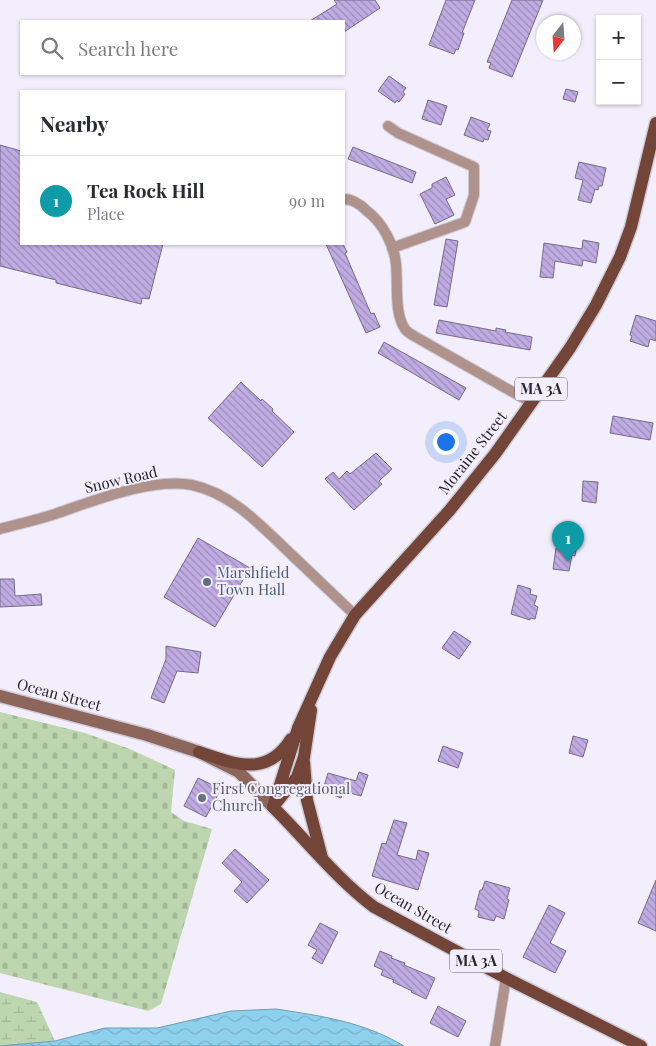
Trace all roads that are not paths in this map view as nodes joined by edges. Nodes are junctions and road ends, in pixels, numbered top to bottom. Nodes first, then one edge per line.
1 (656, 123) edge
2 (388, 126) dead end
3 (345, 199) edge
4 (392, 248) junction
5 (532, 403) junction
6 (0, 529) edge
7 (355, 615) junction
8 (0, 696) edge
9 (312, 698) junction
10 (298, 728) junction
11 (199, 752) junction
12 (304, 757) junction
13 (273, 807) junction
14 (323, 861) junction
15 (506, 978) junction
16 (495, 1046) edge
17 (641, 1046) edge

1 - 5 main road, Moraine Street / MA 3A
2 - 4 street
3 - 4 street
4 - 5 street
5 - 7 main road, Moraine Street / MA 3A
6 - 7 street, Snow Road
7 - 9 main road, Moraine Street / MA 3A
8 - 11 main road, Ocean Street
9 - 10 main road, Moraine Street / MA 3A
9 - 12 main road, Moraine Street / MA 3A
10 - 11 main road
10 - 13 main road, Moraine Street / MA 3A
11 - 13 main road, Ocean Street
12 - 13 main road, Moraine Street / MA 3A
12 - 14 main road, MA 3A
13 - 14 main road, Ocean Street / MA 3A
14 - 15 main road, Ocean Street / MA 3A
15 - 16 street
15 - 17 main road, Ocean Street / MA 3A

